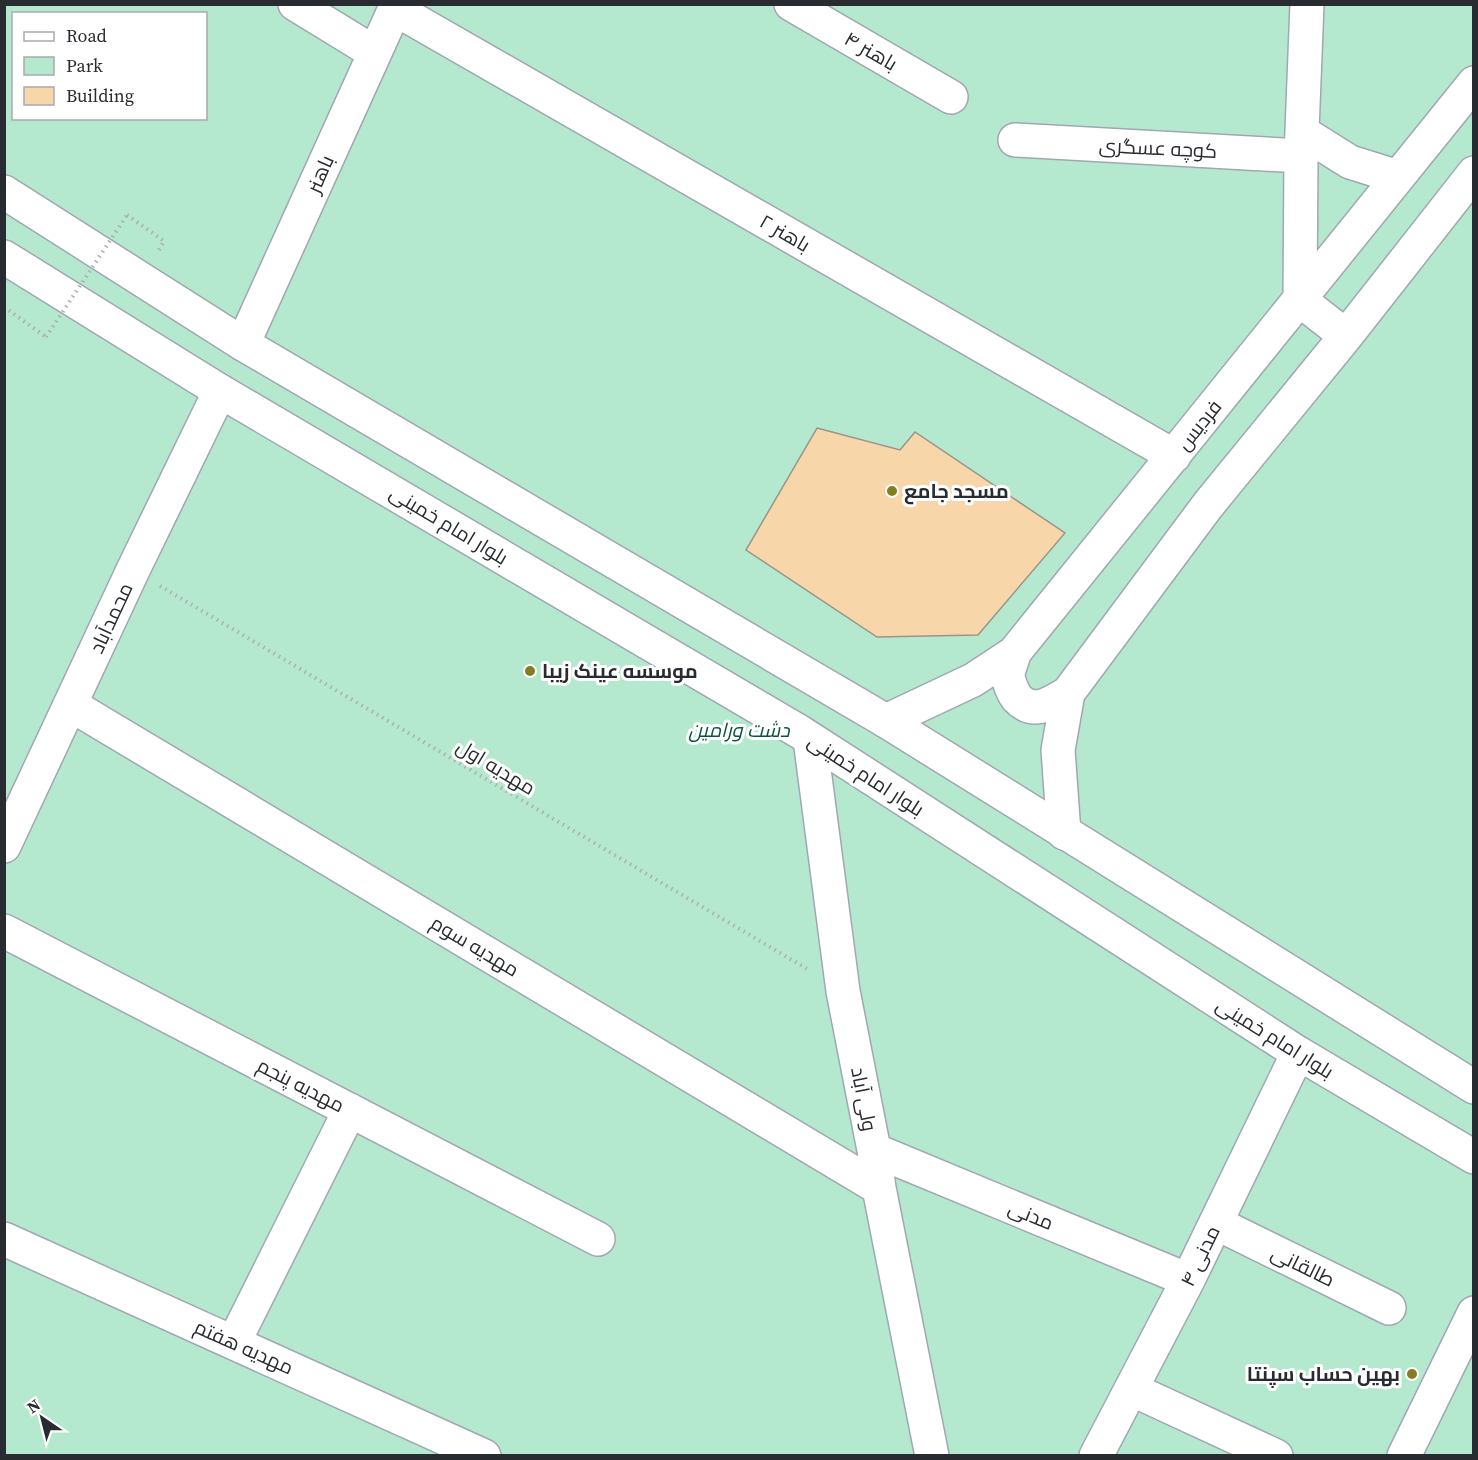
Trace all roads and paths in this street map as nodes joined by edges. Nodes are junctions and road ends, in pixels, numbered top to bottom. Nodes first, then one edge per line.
1 (295, 4) edge
2 (791, 4) edge
3 (1306, 4) edge
4 (396, 7) edge
5 (375, 53) junction
6 (1473, 83) edge
7 (951, 97) dead end
8 (1015, 140) dead end
9 (1301, 144) junction
10 (1473, 173) edge
11 (1398, 177) junction
12 (4, 192) edge
13 (164, 241) dead end
14 (4, 257) edge
15 (1300, 300) junction
16 (4, 307) edge
17 (1346, 336) junction
18 (243, 344) junction
19 (220, 391) junction
20 (1174, 456) junction
21 (133, 570) junction
22 (1014, 653) junction
23 (1068, 693) junction
24 (71, 705) junction
25 (886, 721) junction
26 (810, 739) junction
27 (1064, 833) junction
28 (4, 846) edge
29 (4, 931) edge
30 (843, 991) junction
31 (1298, 1053) junction
32 (1473, 1087) edge
33 (350, 1110) junction
34 (874, 1150) junction
35 (1473, 1157) edge
36 (879, 1188) junction
37 (1216, 1223) junction
38 (4, 1239) edge
39 (598, 1239) dead end
40 (1188, 1280) junction
41 (1389, 1308) dead end
42 (1473, 1313) edge
43 (234, 1342) junction
44 (1131, 1389) junction
45 (483, 1455) edge
46 (932, 1455) edge
47 (1096, 1455) edge
48 (1276, 1455) edge
49 (1404, 1455) edge

1 - 5 street
2 - 7 street, باهنر ۴
3 - 9 street
4 - 5 street, باهنر
4 - 20 street, باهنر ۲
5 - 18 street, باهنر
6 - 11 street, فردیس
8 - 9 street, کوچه عسگری
9 - 11 street
9 - 15 street
10 - 17 street
11 - 15 street, فردیس
12 - 18 street
13 - 16 path, bridge
14 - 19 street, بلوار امام خمینی
15 - 17 street
15 - 20 street, فردیس
17 - 23 street
18 - 25 street
19 - 21 street, محمدآباد
19 - 26 street, بلوار امام خمینی
20 - 22 street, فردیس
21 - 24 street, محمدآباد
21 - 30 path, مهدیه اول
22 - 23 street
22 - 25 street, فردیس
23 - 27 street
24 - 28 street, محمدآباد
24 - 36 street, مهدیه سوم
25 - 27 street
26 - 30 street, ولی آباد
26 - 31 street, بلوار امام خمینی
27 - 32 street
29 - 33 street, مهدیه پنجم
30 - 34 street, ولی آباد
31 - 35 street, بلوار امام خمینی
31 - 37 street, مدنی ۴
33 - 39 street, مهدیه پنجم
33 - 43 street
34 - 36 street, ولی آباد
34 - 40 street, مدنی
36 - 46 street, ولی آباد
37 - 40 street, مدنی ۴
37 - 41 street, طالقانی
38 - 43 street, مهدیه هفتم
40 - 44 street, مدنی ۴
42 - 49 street
43 - 45 street, مهدیه هفتم
44 - 47 street, مدنی ۴
44 - 48 street

